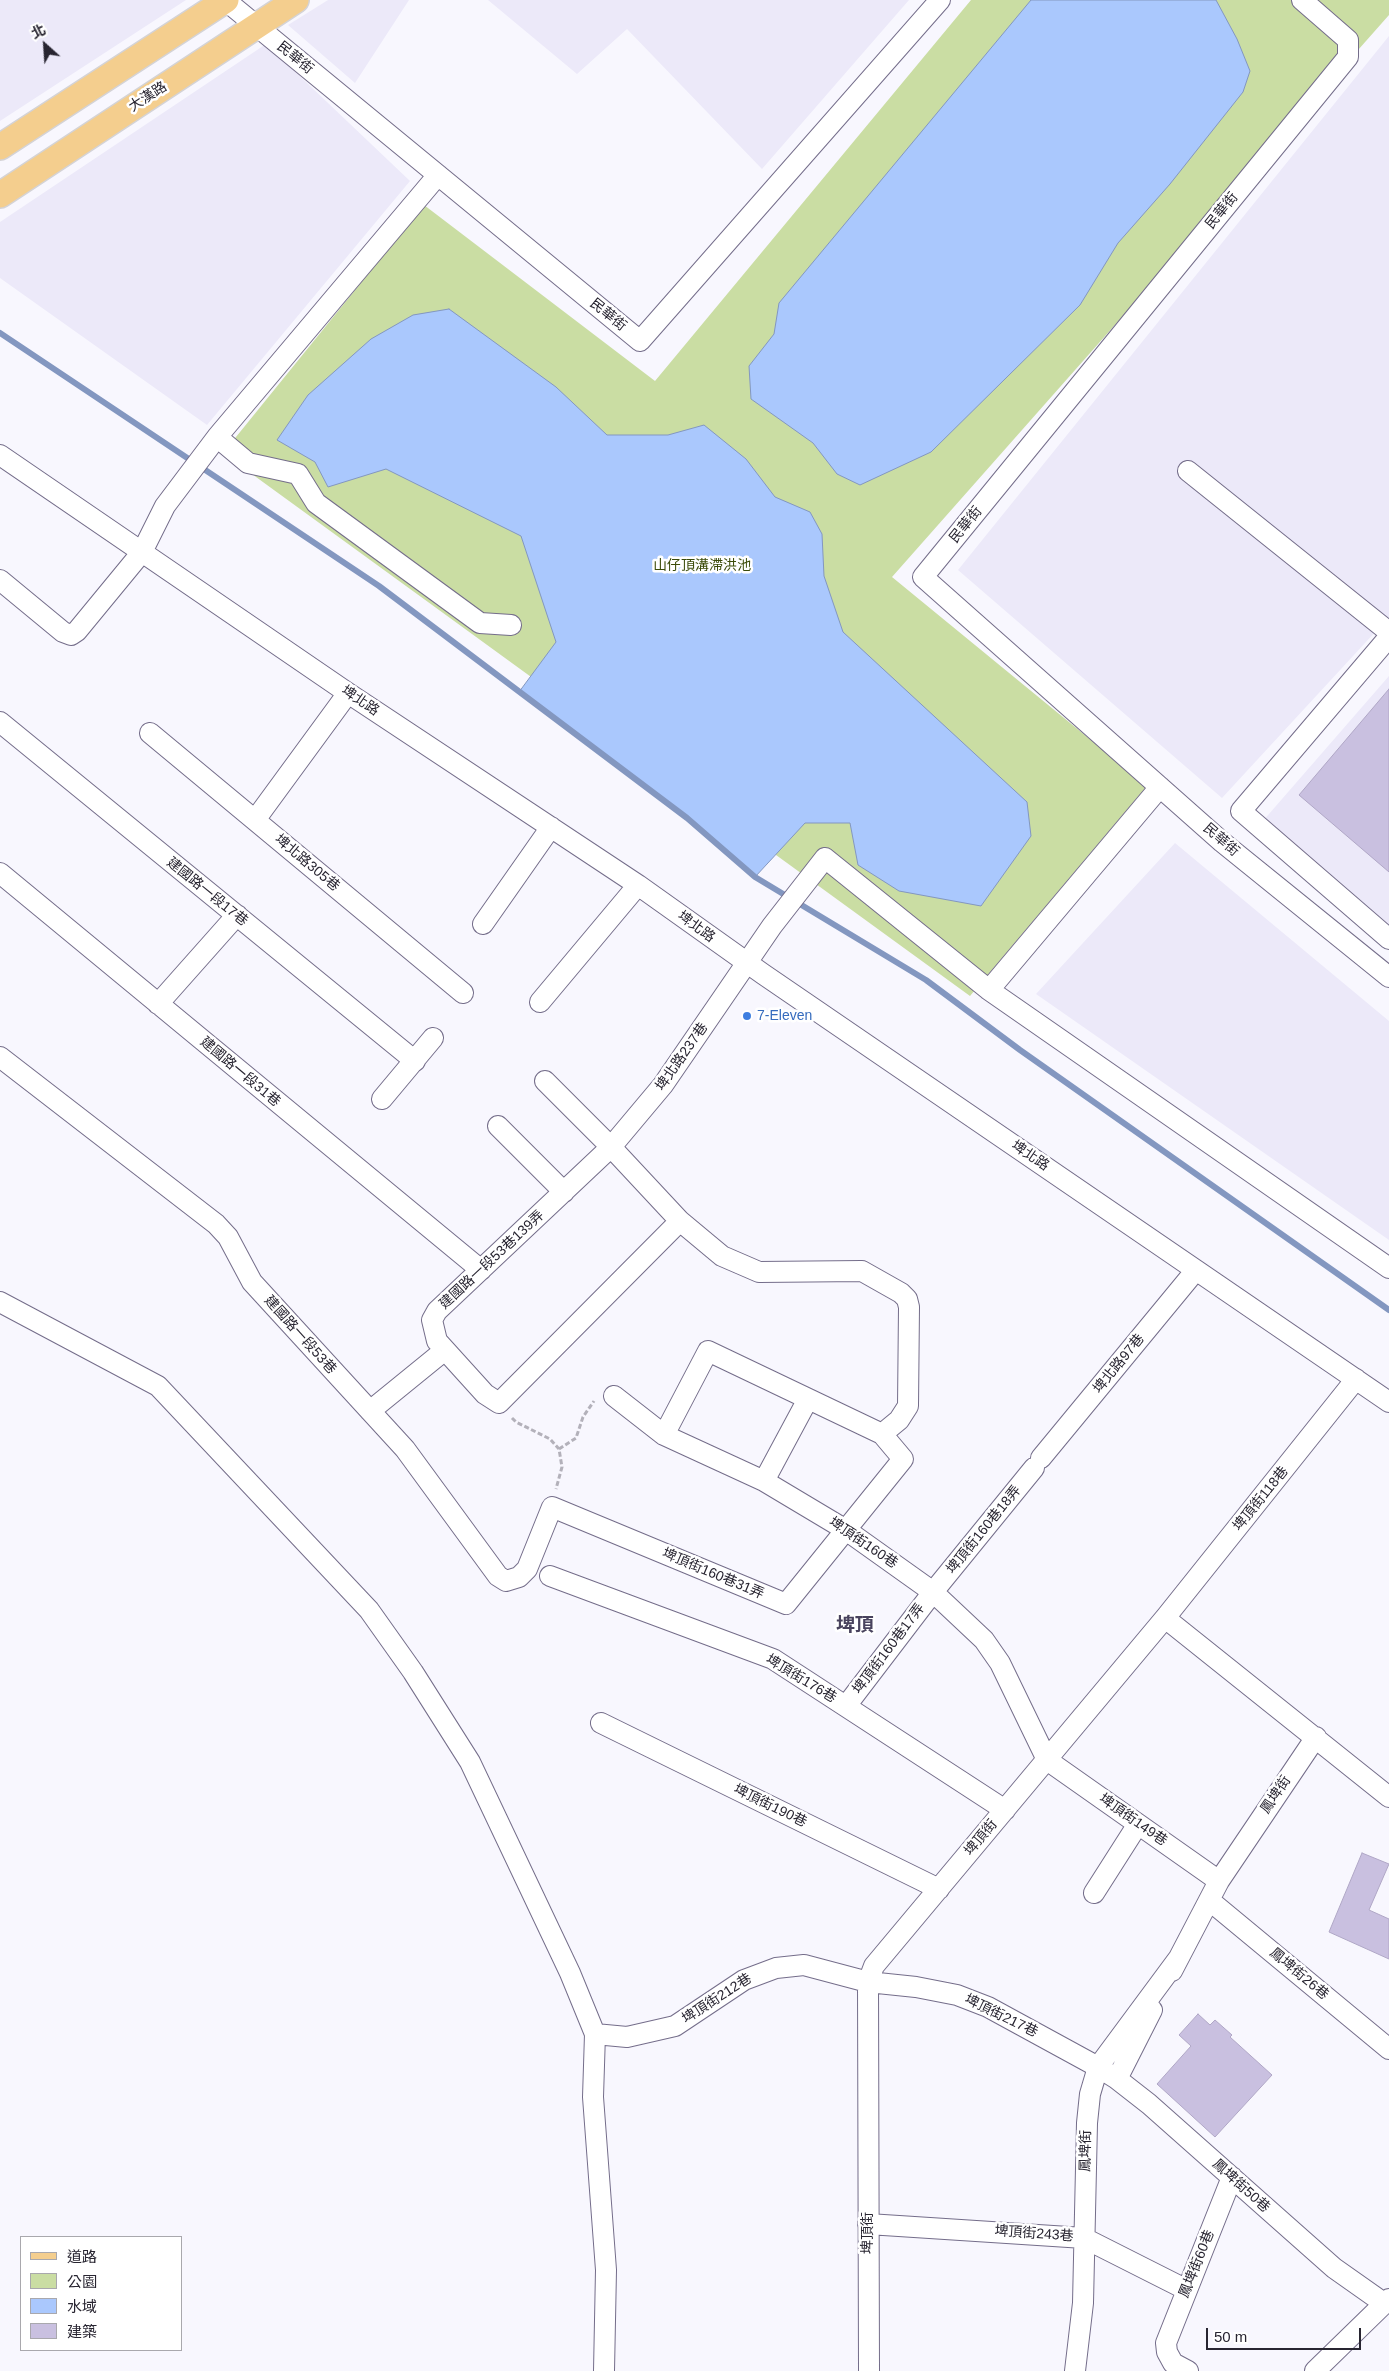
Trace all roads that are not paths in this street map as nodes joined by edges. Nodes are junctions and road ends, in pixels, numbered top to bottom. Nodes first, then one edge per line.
1 (225, 0) edge
2 (296, 0) edge
3 (940, 0) edge
4 (1302, 0) edge
5 (256, 26) junction
6 (0, 147) edge
7 (438, 175) junction
8 (0, 195) edge
9 (217, 437) junction
10 (0, 455) edge
11 (1188, 471) dead end
12 (142, 552) junction
13 (0, 580) edge
14 (512, 625) dead end
15 (1389, 632) edge
16 (1389, 637) edge
17 (348, 693) junction
18 (0, 722) edge
19 (150, 733) dead end
20 (1160, 786) junction
21 (255, 820) junction
22 (551, 827) junction
23 (0, 873) edge
24 (638, 885) junction
25 (237, 915) junction
26 (483, 924) dead end
27 (1389, 939) edge
28 (747, 963) junction
29 (1389, 978) edge
30 (989, 990) junction
31 (463, 994) dead end
32 (540, 1002) dead end
33 (158, 1004) junction
34 (433, 1038) dead end
35 (0, 1058) edge
36 (415, 1061) junction
37 (545, 1081) dead end
38 (382, 1099) dead end
39 (498, 1126) dead end
40 (612, 1147) junction
41 (564, 1192) junction
42 (680, 1221) junction
43 (1389, 1268) edge
44 (481, 1270) junction
45 (1196, 1270) junction
46 (0, 1302) edge
47 (445, 1350) junction
48 (1356, 1379) junction
49 (614, 1396) road end
50 (808, 1399) junction
51 (1389, 1402) edge
52 (370, 1411) junction
53 (882, 1434) junction
54 (664, 1436) junction
55 (1038, 1463) joint
56 (764, 1481) junction
57 (552, 1507) joint
58 (846, 1530) junction
59 (550, 1576) dead end
60 (933, 1592) junction
61 (1165, 1618) junction
62 (846, 1706) junction
63 (601, 1723) dead end
64 (1316, 1737) junction
65 (1047, 1760) junction
66 (1389, 1797) edge
67 (1005, 1810) junction
68 (1138, 1824) junction
69 (1219, 1881) junction
70 (939, 1889) junction
71 (1094, 1893) dead end
72 (1209, 1900) junction
73 (1178, 1959) junction
74 (868, 1982) junction
75 (595, 2034) junction
76 (1389, 2049) edge
77 (1098, 2067) junction
78 (1117, 2080) junction
79 (1232, 2177) junction
80 (868, 2224) junction
81 (1084, 2238) junction
82 (1187, 2290) junction
83 (1387, 2302) edge
84 (604, 2371) edge
85 (869, 2371) edge
86 (1075, 2371) edge
87 (1188, 2371) edge
88 (1315, 2371) edge

1 - 5 street, 民華街
1 - 6 main road
2 - 5 main road, 大漢路
3 - 7 street, 民華街
4 - 20 street, 民華街
5 - 7 street, 民華街
5 - 8 main road, 大漢路
7 - 9 street
9 - 12 street
9 - 14 street
10 - 12 street, 埤北路
11 - 15 street
12 - 13 street
12 - 17 street, 埤北路
16 - 27 street
17 - 21 street
17 - 22 street, 埤北路
18 - 25 street, 建國路一段17巷
19 - 21 street, 埤北路305巷
20 - 29 street, 民華街
20 - 30 street
21 - 31 street, 埤北路305巷
22 - 24 street, 埤北路
22 - 26 street
23 - 33 street, 建國路一段31巷
24 - 28 street, 埤北路
24 - 32 street
25 - 33 street
25 - 36 street, 建國路一段17巷
28 - 30 street, 埤北路237巷
28 - 40 street, 埤北路237巷
28 - 45 street, 埤北路
30 - 43 street
33 - 44 street, 建國路一段31巷
34 - 36 street
35 - 52 street, 建國路一段53巷
36 - 38 street
37 - 40 street
39 - 41 street
40 - 41 street, 建國路一段53巷139弄
40 - 42 street
41 - 44 street, 建國路一段53巷139弄
42 - 47 street, 建國路一段53巷139弄
42 - 53 street
44 - 47 street, 建國路一段53巷139弄
45 - 48 street, 埤北路
45 - 55 street, 埤北路97巷
46 - 75 street
47 - 52 street
48 - 51 street, 埤北路
48 - 61 street, 埤頂街118巷
49 - 54 street, 埤頂街160巷
50 - 53 street
50 - 54 street
50 - 56 street
52 - 57 street, 建國路一段53巷
53 - 58 street
54 - 56 street, 埤頂街160巷
55 - 60 street, 埤頂街160巷18弄
56 - 58 street, 埤頂街160巷
57 - 58 street, 埤頂街160巷31弄
58 - 60 street, 埤頂街160巷
59 - 62 street, 埤頂街176巷
60 - 62 street, 埤頂街160巷17弄
60 - 65 street, 埤頂街160巷
61 - 64 street
61 - 65 street, 埤頂街
62 - 67 street, 埤頂街176巷
63 - 70 street, 埤頂街190巷
64 - 66 street
64 - 69 street, 鳳埤街
65 - 67 street, 埤頂街
65 - 68 street, 埤頂街149巷
67 - 70 street, 埤頂街
68 - 69 street, 埤頂街149巷
68 - 71 street
69 - 72 street, 鳳埤街
70 - 74 street, 埤頂街
72 - 73 street, 鳳埤街
72 - 76 street, 鳳埤街26巷
73 - 77 street, 鳳埤街
73 - 78 street, 鳳埤街
74 - 75 street, 埤頂街212巷
74 - 77 street, 埤頂街217巷
74 - 80 street, 埤頂街
75 - 84 street
77 - 78 street, 鳳埤街50巷
77 - 81 street, 鳳埤街
78 - 79 street, 鳳埤街50巷
79 - 82 street, 鳳埤街60巷
79 - 83 street, 鳳埤街50巷
80 - 81 street, 埤頂街243巷
80 - 85 street, 埤頂街
81 - 82 street, 埤頂街243巷
81 - 86 street, 鳳埤街
82 - 87 street, 鳳埤街60巷
83 - 88 street

